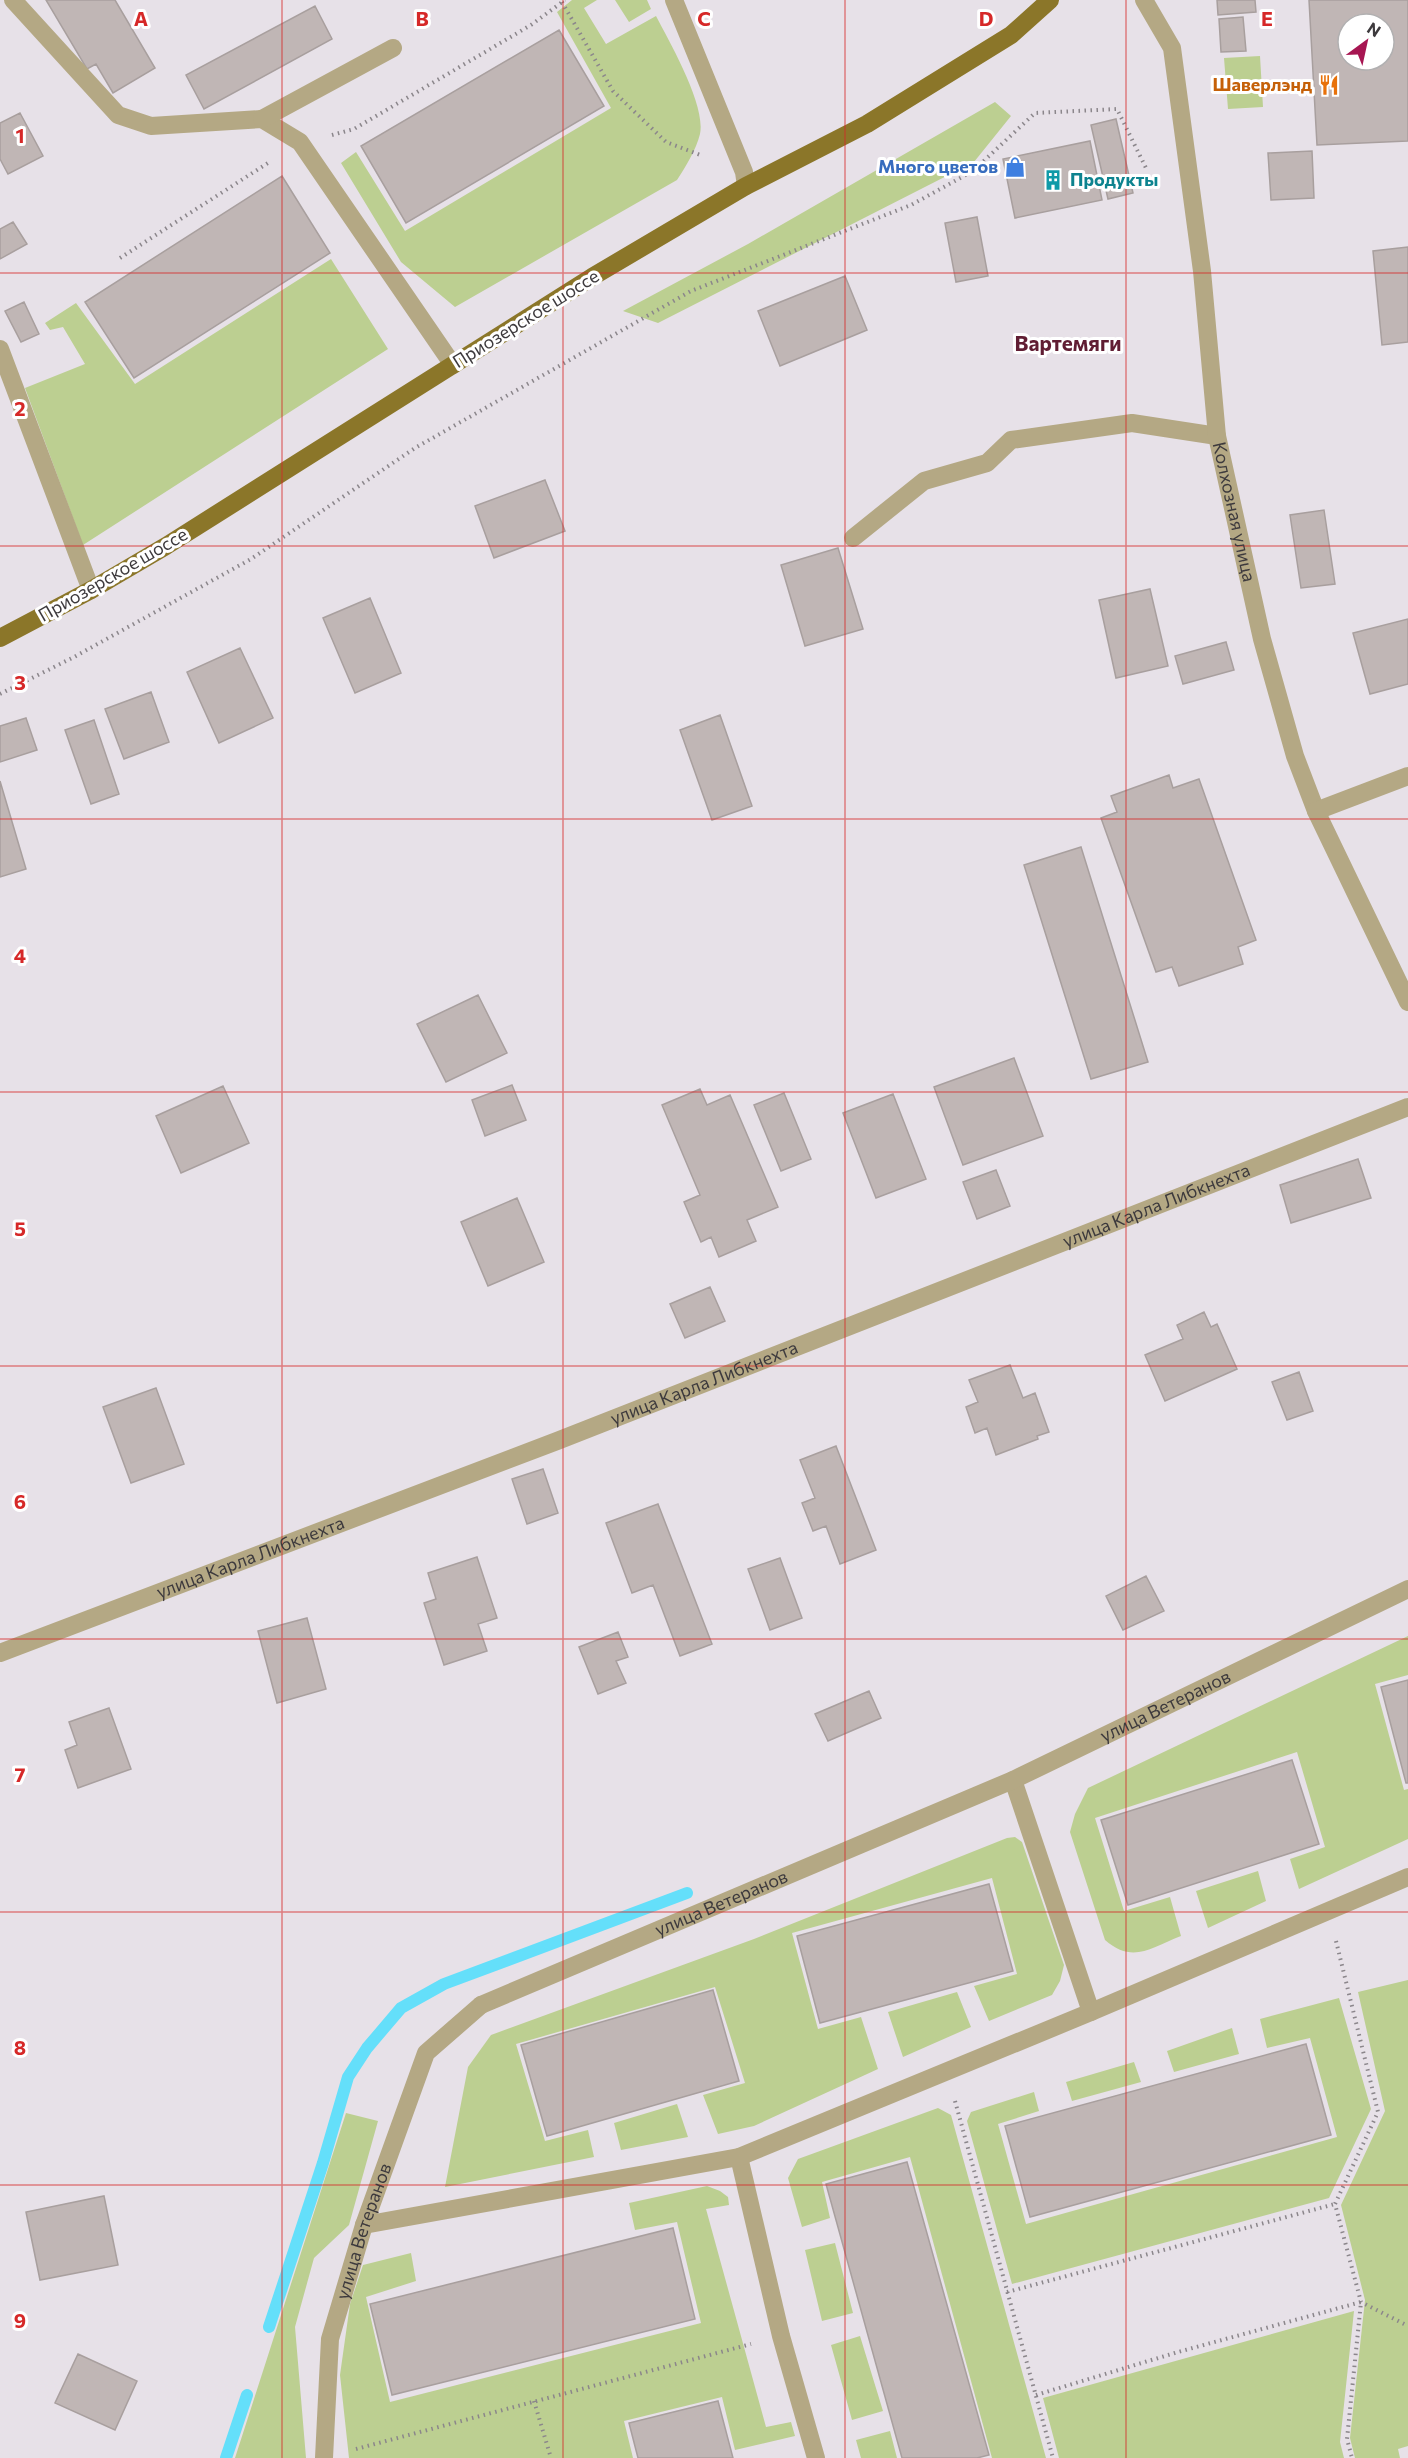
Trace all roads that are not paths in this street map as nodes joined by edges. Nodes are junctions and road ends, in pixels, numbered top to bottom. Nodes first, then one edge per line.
1 (13, 0) edge
2 (674, 0) edge
3 (1050, 0) edge
4 (1144, 0) edge
5 (393, 48) dead end
6 (262, 119) junction
7 (745, 179) junction
8 (0, 349) edge
9 (453, 365) junction
10 (1217, 436) junction
11 (853, 538) dead end
12 (91, 590) junction
13 (0, 638) edge
14 (1408, 776) edge
15 (1316, 811) junction
16 (1408, 1002) edge
17 (1408, 1107) edge
18 (1408, 1589) edge
19 (0, 1653) edge
20 (1012, 1780) junction
21 (1408, 1877) edge
22 (1091, 2012) junction
23 (739, 2157) junction
24 (364, 2225) junction
25 (324, 2458) edge
26 (816, 2458) edge

1 - 6 street
2 - 7 street
3 - 7 main road, Приозерское шоссе
4 - 10 street, Колхозная улица
5 - 6 street
6 - 9 street
7 - 9 main road, Приозерское шоссе
8 - 12 street
9 - 12 main road, Приозерское шоссе
10 - 11 street
10 - 15 street, Колхозная улица
12 - 13 main road, Приозерское шоссе
14 - 15 street
15 - 16 street, Колхозная улица
17 - 19 street, улица Карла Либкнехта
18 - 20 street, улица Ветеранов
20 - 22 street
20 - 24 street, улица Ветеранов
21 - 22 street
22 - 23 street
23 - 24 street
23 - 26 street
24 - 25 street, улица Ветеранов

